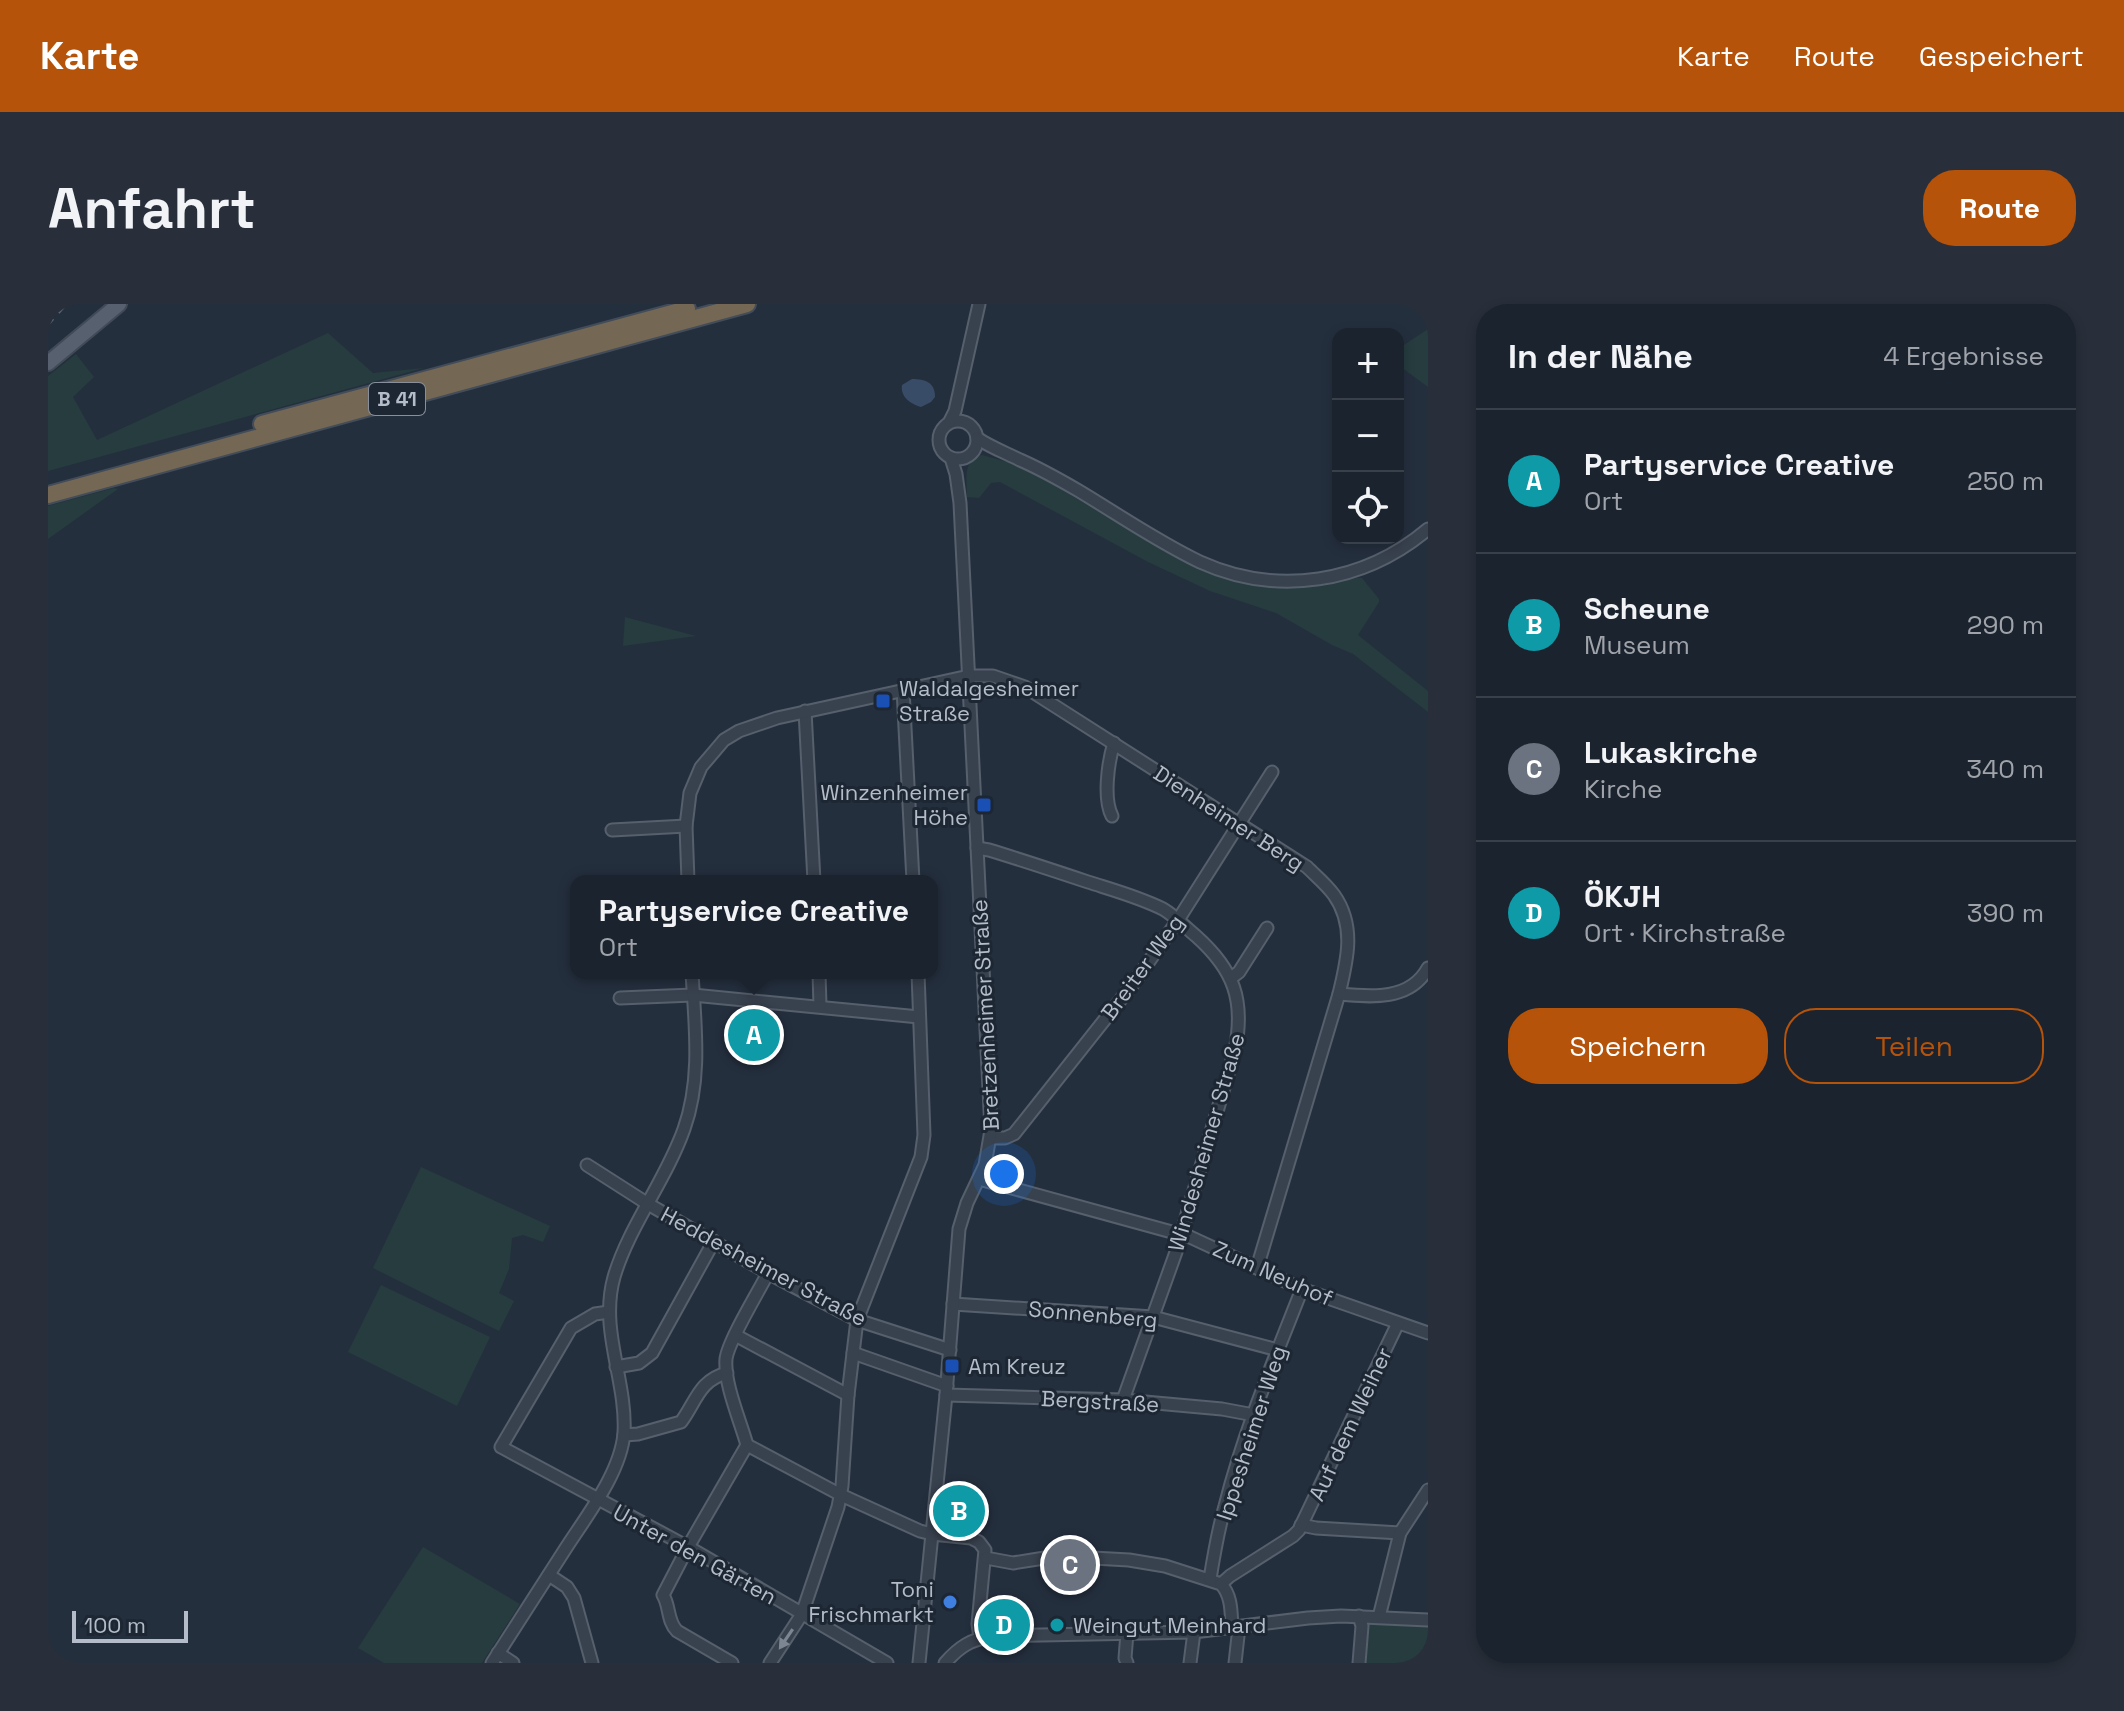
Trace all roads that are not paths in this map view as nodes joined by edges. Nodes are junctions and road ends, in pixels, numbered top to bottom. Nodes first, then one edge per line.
1 (119, 304) edge
2 (704, 304) edge
3 (747, 304) edge
4 (979, 304) edge
5 (48, 363) edge
6 (961, 386) junction
7 (950, 421) junction
8 (965, 422) junction
9 (977, 438) junction
10 (971, 454) junction
11 (951, 458) junction
12 (1025, 462) junction
13 (48, 483) edge
14 (48, 495) edge
15 (960, 503) junction
16 (1428, 529) edge
17 (969, 676) junction
18 (903, 689) junction
19 (805, 711) junction
20 (1114, 743) junction
21 (1272, 772) dead end
22 (1112, 816) dead end
23 (1239, 822) junction
24 (686, 826) junction
25 (612, 830) dead end
26 (977, 848) junction
27 (688, 875) edge
28 (814, 875) edge
29 (913, 875) edge
30 (1178, 920) junction
31 (1267, 928) dead end
32 (1428, 968) edge
33 (1231, 978) junction
34 (692, 979) edge
35 (819, 979) edge
36 (918, 979) edge
37 (1339, 994) junction
38 (693, 995) junction
39 (620, 998) dead end
40 (820, 1006) junction
41 (919, 1017) junction
42 (991, 1138) junction
43 (587, 1165) dead end
44 (979, 1179) junction
45 (648, 1204) junction
46 (1180, 1233) junction
47 (714, 1241) junction
48 (1257, 1268) junction
49 (768, 1273) junction
50 (1302, 1289) junction
51 (953, 1304) junction
52 (609, 1312) junction
53 (1153, 1317) junction
54 (857, 1320) junction
55 (1398, 1323) junction
56 (1428, 1333) edge
57 (735, 1335) junction
58 (950, 1350) junction
59 (1278, 1350) junction
60 (853, 1353) junction
61 (616, 1367) junction
62 (727, 1373) junction
63 (947, 1390) junction
64 (848, 1395) junction
65 (1123, 1400) junction
66 (1254, 1415) junction
67 (624, 1435) junction
68 (747, 1445) junction
69 (1428, 1490) edge
70 (841, 1495) junction
71 (597, 1499) junction
72 (1301, 1525) junction
73 (1400, 1533) junction
74 (932, 1534) junction
75 (688, 1547) junction
76 (986, 1558) junction
77 (549, 1575) junction
78 (1216, 1581) junction
79 (804, 1609) junction
80 (1359, 1616) junction
81 (1379, 1617) junction
82 (1428, 1620) edge
83 (1236, 1627) junction
84 (1194, 1632) junction
85 (1127, 1633) junction
86 (980, 1638) junction
87 (495, 1658) edge
88 (513, 1663) edge
89 (592, 1663) edge
90 (732, 1663) edge
91 (770, 1663) edge
92 (887, 1663) edge
93 (919, 1663) edge
94 (945, 1663) edge
95 (1127, 1663) edge
96 (1190, 1663) edge
97 (1235, 1663) edge
98 (1359, 1663) edge

1 - 5 main road
2 - 13 highway, B 41
3 - 14 highway, B 41
4 - 6 street
6 - 7 street
6 - 8 street
7 - 8 street
7 - 11 street
8 - 9 street
9 - 10 street
9 - 12 street
10 - 11 street
10 - 12 street
10 - 15 street, Bretzenheimer Straße
11 - 15 street, Bretzenheimer Straße
12 - 16 street
15 - 17 street, Bretzenheimer Straße
17 - 18 street
17 - 20 street, Dienheimer Berg
17 - 26 street, Bretzenheimer Straße
18 - 19 street
18 - 29 street
19 - 24 street
19 - 28 street
20 - 22 street
20 - 23 street, Dienheimer Berg
21 - 23 street, Breiter Weg
23 - 30 street, Breiter Weg
23 - 37 street, Dienheimer Berg
24 - 25 street
24 - 27 street
26 - 30 street, Windesheimer Straße
26 - 42 street, Bretzenheimer Straße
30 - 33 street, Windesheimer Straße
30 - 42 street, Breiter Weg
31 - 33 street
32 - 37 street
33 - 46 street, Windesheimer Straße
34 - 38 street
35 - 40 street
36 - 41 street
37 - 48 street, Dienheimer Berg
38 - 39 street
38 - 40 street
38 - 45 street
40 - 41 street
41 - 54 street
42 - 44 street, Bretzenheimer Straße
43 - 45 street, Heddesheimer Straße
44 - 46 street, Zum Neuhof
44 - 51 street, Bretzenheimer Straße
45 - 47 street, Heddesheimer Straße
45 - 52 street
46 - 48 street, Zum Neuhof
46 - 53 street, Windesheimer Straße
47 - 49 street, Heddesheimer Straße
47 - 61 street
48 - 50 street, Zum Neuhof
49 - 54 street, Heddesheimer Straße
49 - 57 street
50 - 55 street, Zum Neuhof
50 - 59 street, Ippesheimer Weg
51 - 53 street, Sonnenberg
51 - 58 street, Bretzenheimer Straße
52 - 61 street
52 - 71 street, Unter den Gärten
53 - 59 street, Sonnenberg
53 - 65 street, Windesheimer Straße
54 - 58 street, Heddesheimer Straße
54 - 60 street
55 - 56 street, Zum Neuhof
55 - 72 street, Auf dem Weiher
57 - 62 street
57 - 64 street
58 - 63 street, Bretzenheimer Straße
59 - 66 street, Ippesheimer Weg
60 - 63 street, Bergstraße
60 - 64 street
61 - 67 street
62 - 67 street
62 - 68 street
63 - 65 street, Bergstraße
63 - 74 street, Bretzenheimer Straße
64 - 70 street
65 - 66 street, Bergstraße
66 - 78 street, Ippesheimer Weg
67 - 71 street
68 - 70 street
68 - 75 street
69 - 73 street
70 - 74 street
70 - 79 street
71 - 75 street, Unter den Gärten
71 - 77 street
72 - 73 street, Auf dem Weiher
72 - 78 street, Auf dem Weiher
73 - 81 street
74 - 76 street
74 - 93 street, Bretzenheimer Straße
75 - 79 street, Unter den Gärten
75 - 90 street
76 - 78 street
76 - 86 street
77 - 87 street
77 - 89 street
78 - 83 street
79 -> 91 street
79 - 92 street, Unter den Gärten
80 - 81 street
80 - 83 street
80 - 98 street
81 - 82 street
83 - 84 street
83 - 97 street
84 - 85 street
84 - 96 street
85 - 86 street
85 - 95 street
86 - 94 street
87 - 88 street

